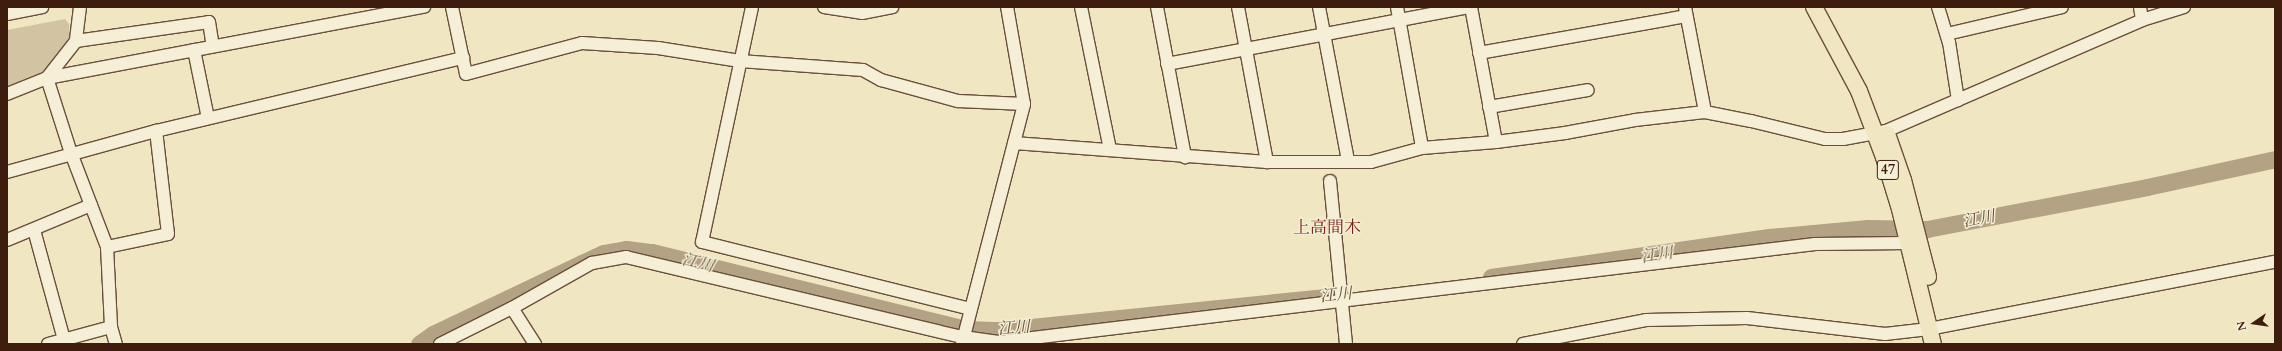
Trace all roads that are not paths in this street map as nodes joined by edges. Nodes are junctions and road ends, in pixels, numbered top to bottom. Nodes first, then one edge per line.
1 (42, 7) edge
2 (80, 7) edge
3 (424, 7) edge
4 (452, 7) edge
5 (752, 7) edge
6 (824, 7) edge
7 (892, 7) edge
8 (1007, 7) edge
9 (1081, 7) edge
10 (1157, 7) edge
11 (1238, 7) edge
12 (1319, 7) edge
13 (1397, 7) edge
14 (1470, 7) edge
15 (1814, 7) edge
16 (1826, 7) edge
17 (1938, 7) edge
18 (2062, 7) edge
19 (2140, 7) edge
20 (2184, 7) edge
21 (1686, 11) edge
22 (7, 14) edge
23 (1400, 20) junction
24 (2142, 20) junction
25 (1324, 34) junction
26 (1947, 34) junction
27 (76, 41) junction
28 (213, 46) junction
29 (1246, 49) junction
30 (194, 50) junction
31 (1480, 53) junction
32 (463, 58) junction
33 (740, 61) junction
34 (1167, 64) junction
35 (46, 78) junction
36 (1588, 90) dead end
37 (7, 94) edge
38 (1958, 100) junction
39 (1024, 104) junction
40 (1489, 107) junction
41 (1705, 112) junction
42 (208, 118) junction
43 (156, 131) junction
44 (1881, 132) junction
45 (1496, 142) junction
46 (1014, 143) junction
47 (1422, 148) junction
48 (1110, 150) junction
49 (71, 153) junction
50 (1185, 157) junction
51 (1348, 161) junction
52 (1267, 162) junction
53 (7, 172) edge
54 (1330, 181) dead end
55 (91, 205) junction
56 (34, 230) junction
57 (7, 240) edge
58 (1908, 243) junction
59 (107, 247) junction
60 (2275, 262) edge
61 (1341, 300) junction
62 (512, 308) junction
63 (970, 309) junction
64 (111, 327) junction
65 (1934, 333) edge
66 (64, 340) junction
67 (963, 341) edge
68 (48, 344) edge
69 (116, 344) edge
70 (440, 344) edge
71 (535, 344) edge
72 (1346, 344) edge
73 (1523, 344) edge
74 (1944, 344) edge

1 - 22 street
2 - 27 street
3 - 28 street
4 - 32 street
5 - 33 street
6 - 7 street
8 - 39 street
9 - 48 street
10 - 34 street
11 - 29 street
12 - 25 street
13 - 23 street
14 - 23 street
14 - 31 street
15 - 44 main road, 47
16 - 44 main road, 47
17 - 26 street
18 - 26 street
19 - 24 street
20 - 24 street
21 - 31 street
21 - 41 street
23 - 25 street
23 - 47 street
24 - 38 street
25 - 29 street
25 - 51 street
26 - 38 street
27 - 28 street
27 - 35 street
28 - 30 street
29 - 34 street
29 - 52 street
30 - 35 street
30 - 42 street
31 - 40 street
32 - 33 street
32 - 42 street
33 - 39 street
33 - 63 street
34 - 50 street
35 - 37 street
35 - 49 street
36 - 40 street
38 - 44 street
39 - 46 street
40 - 45 street
41 - 44 street
41 - 45 street
42 - 43 street
43 - 49 street
43 - 59 street
44 - 58 main road, 47
44 - 65 main road, 47
45 - 47 street
46 - 48 street
46 - 63 street
47 - 51 street
48 - 50 street
49 - 53 street
49 - 55 street
50 - 52 street
51 - 52 street
54 - 61 street
55 - 56 street
55 - 59 street
56 - 57 street
56 - 66 street
58 - 61 street
58 - 65 main road, 47
59 - 64 street
60 - 65 street
61 - 67 street
61 - 72 street
62 - 67 street
62 - 70 street
62 - 71 street
63 - 67 street
64 - 66 street
64 - 69 street
65 - 73 street
65 - 74 main road, 47
66 - 68 street

